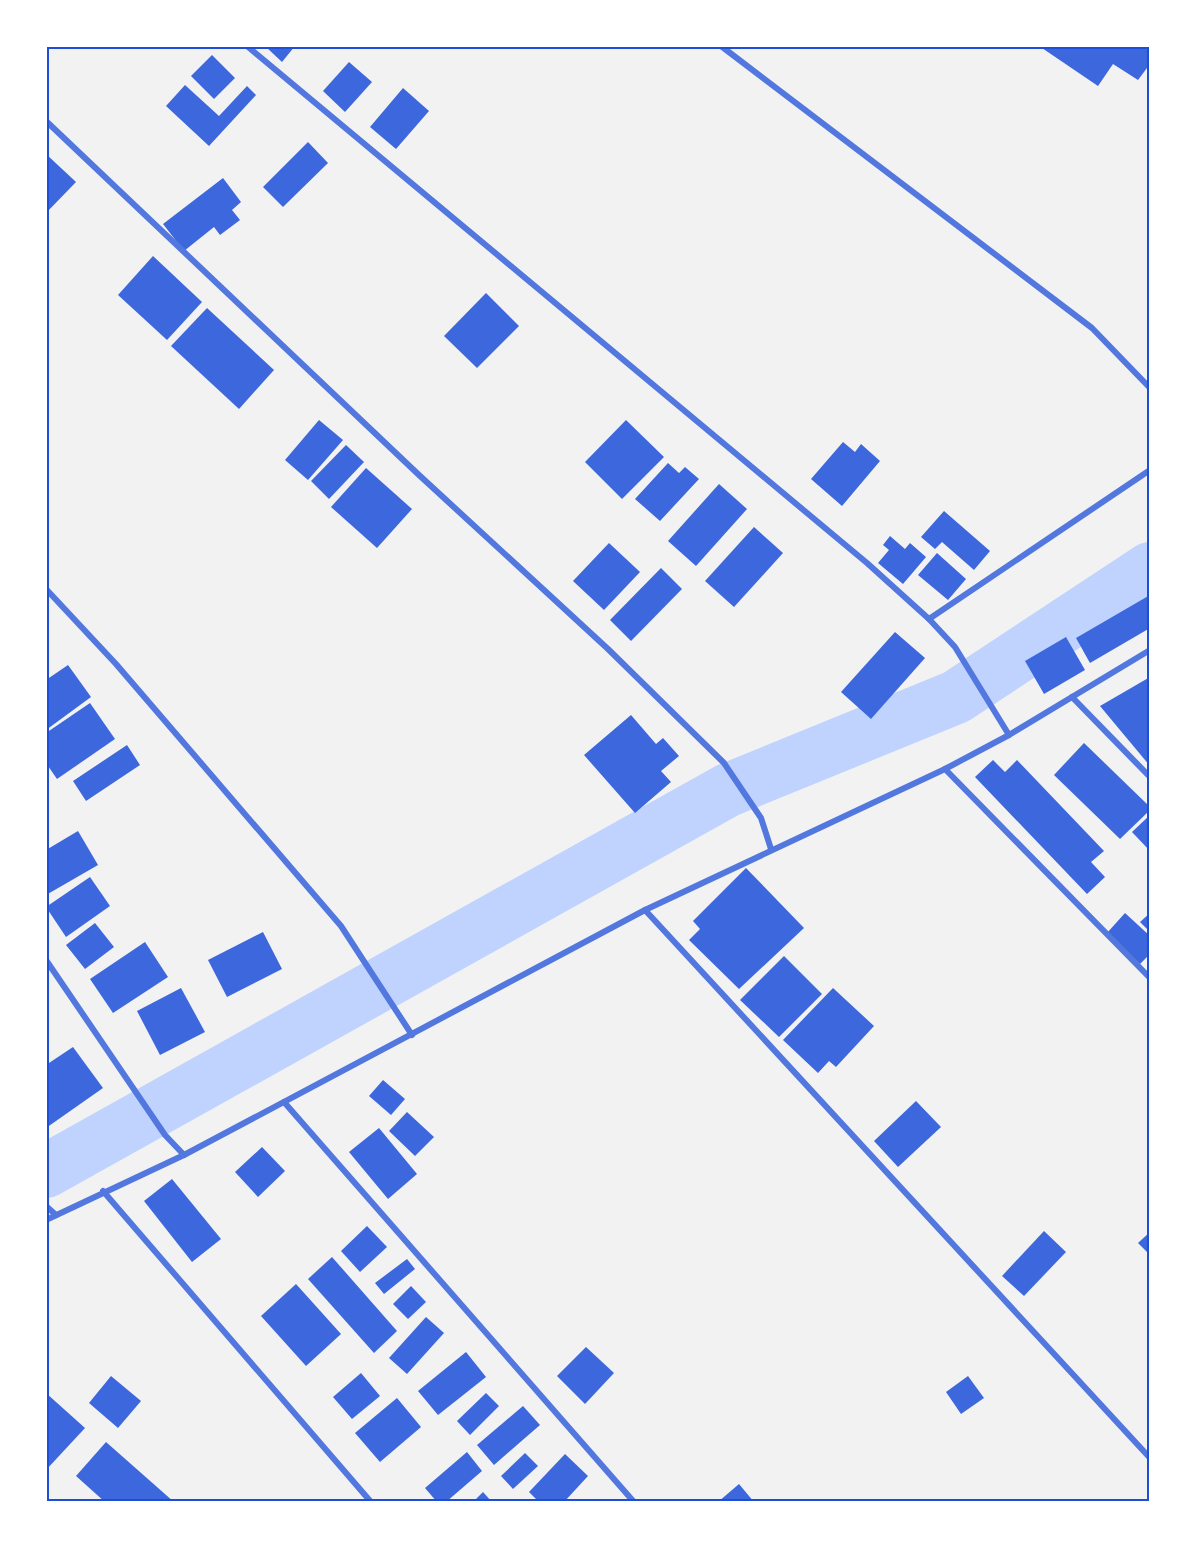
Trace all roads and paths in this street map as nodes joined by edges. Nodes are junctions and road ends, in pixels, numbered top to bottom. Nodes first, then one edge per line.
1 (247, 46) edge
2 (721, 46) edge
3 (46, 121) edge
4 (1149, 388) edge
5 (1149, 470) edge
6 (46, 588) edge
7 (929, 620) junction
8 (1149, 650) edge
9 (1072, 698) junction
10 (1009, 735) junction
11 (945, 769) junction
12 (1149, 777) edge
13 (771, 849) junction
14 (645, 910) junction
15 (46, 960) edge
16 (1149, 978) edge
17 (412, 1035) junction
18 (284, 1102) junction
19 (184, 1155) junction
20 (103, 1191) junction
21 (46, 1206) edge
22 (56, 1215) junction
23 (46, 1220) edge
24 (1149, 1458) edge
25 (371, 1502) edge
26 (634, 1502) edge

1 - 7 street
2 - 4 street
3 - 13 street
5 - 7 street
6 - 17 street
7 - 10 street
8 - 9 street
9 - 10 street
9 - 12 street
10 - 11 street
11 - 13 street
11 - 16 street
13 - 14 street
14 - 17 street
14 - 24 street
15 - 19 street
17 - 18 street
18 - 19 street
18 - 26 street
19 - 20 street
20 - 22 street
20 - 25 street
21 - 22 street
22 - 23 street

